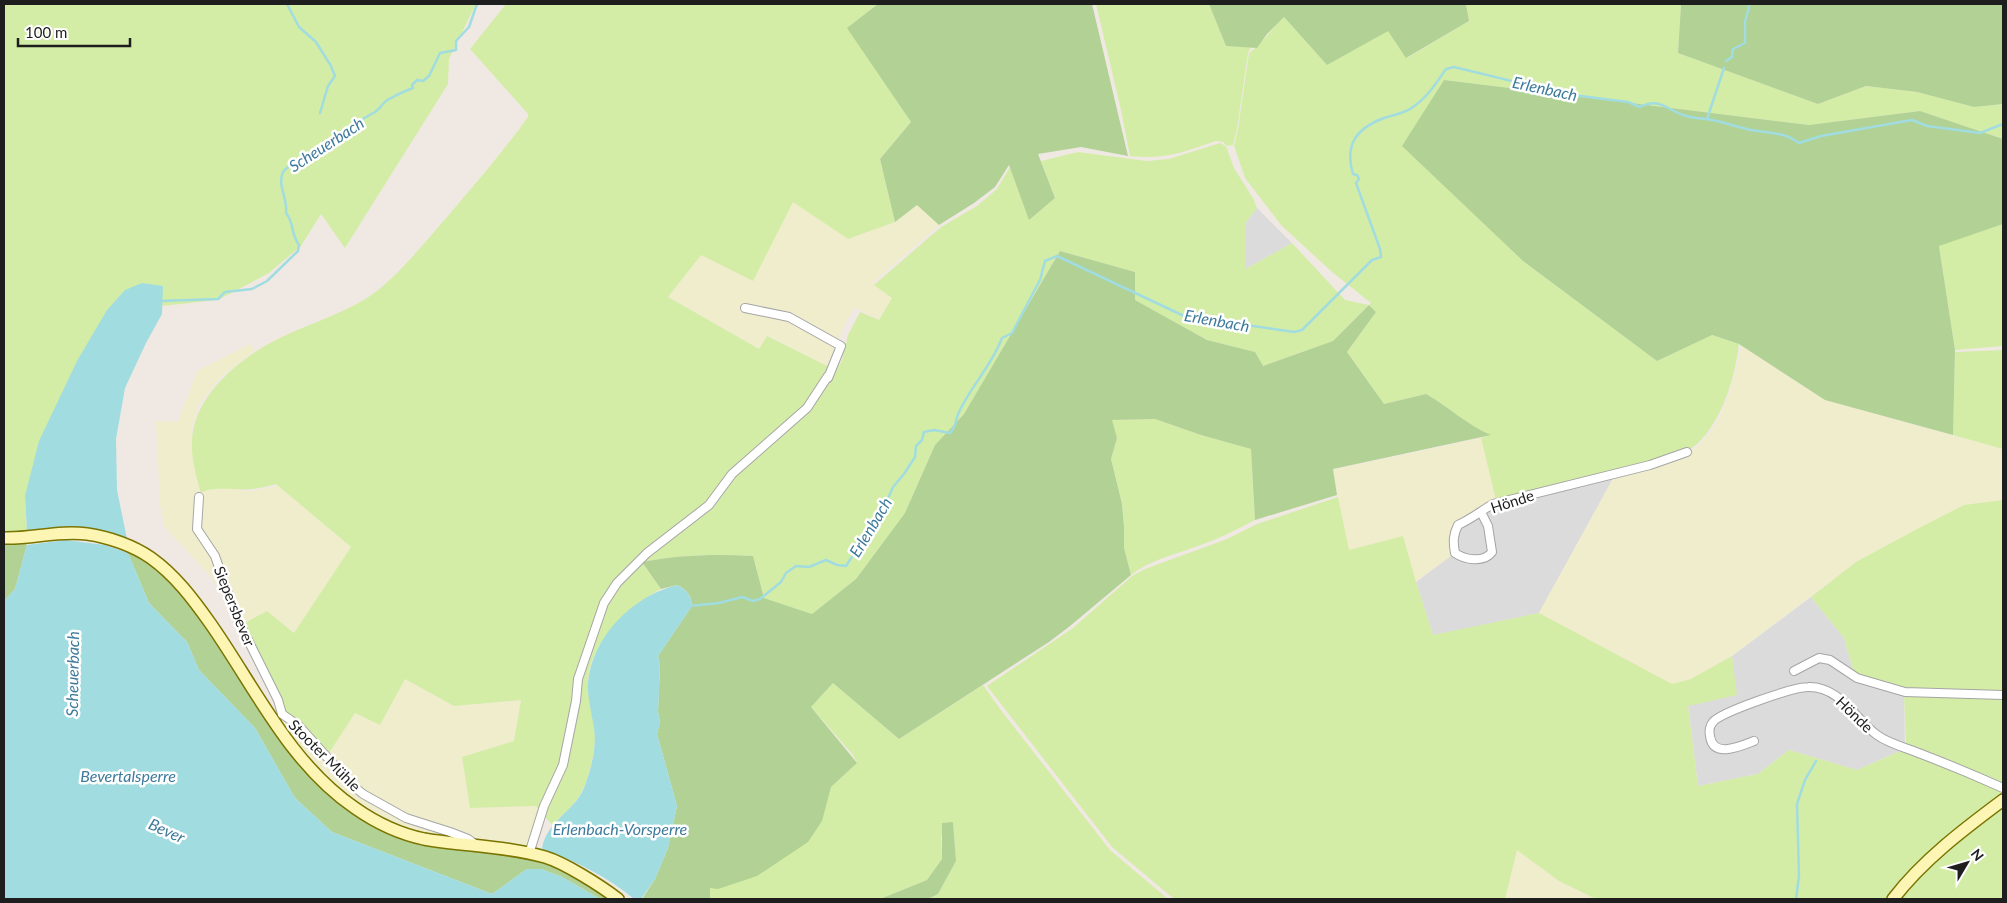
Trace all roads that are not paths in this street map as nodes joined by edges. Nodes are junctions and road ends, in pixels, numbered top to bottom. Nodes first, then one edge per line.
1 (745, 308) dead end
2 (1687, 452) dead end
3 (199, 497) dead end
4 (1481, 512) junction
5 (4, 538) edge
6 (1794, 671) dead end
7 (2003, 695) edge
8 (278, 718) junction
9 (1754, 740) dead end
10 (2003, 788) edge
11 (2003, 800) edge
12 (477, 846) junction
13 (529, 854) junction
14 (618, 899) edge
15 (1893, 899) edge

1 - 13 street
2 - 4 street, Hönde
3 - 8 street, Siepersbever
4 - 4 street, Hönde
5 - 8 street
6 - 7 street, Hönde
8 - 12 street, Stooter Mühle
8 - 12 street
9 - 10 street, Hönde
11 - 15 street
12 - 13 street
13 - 14 street

